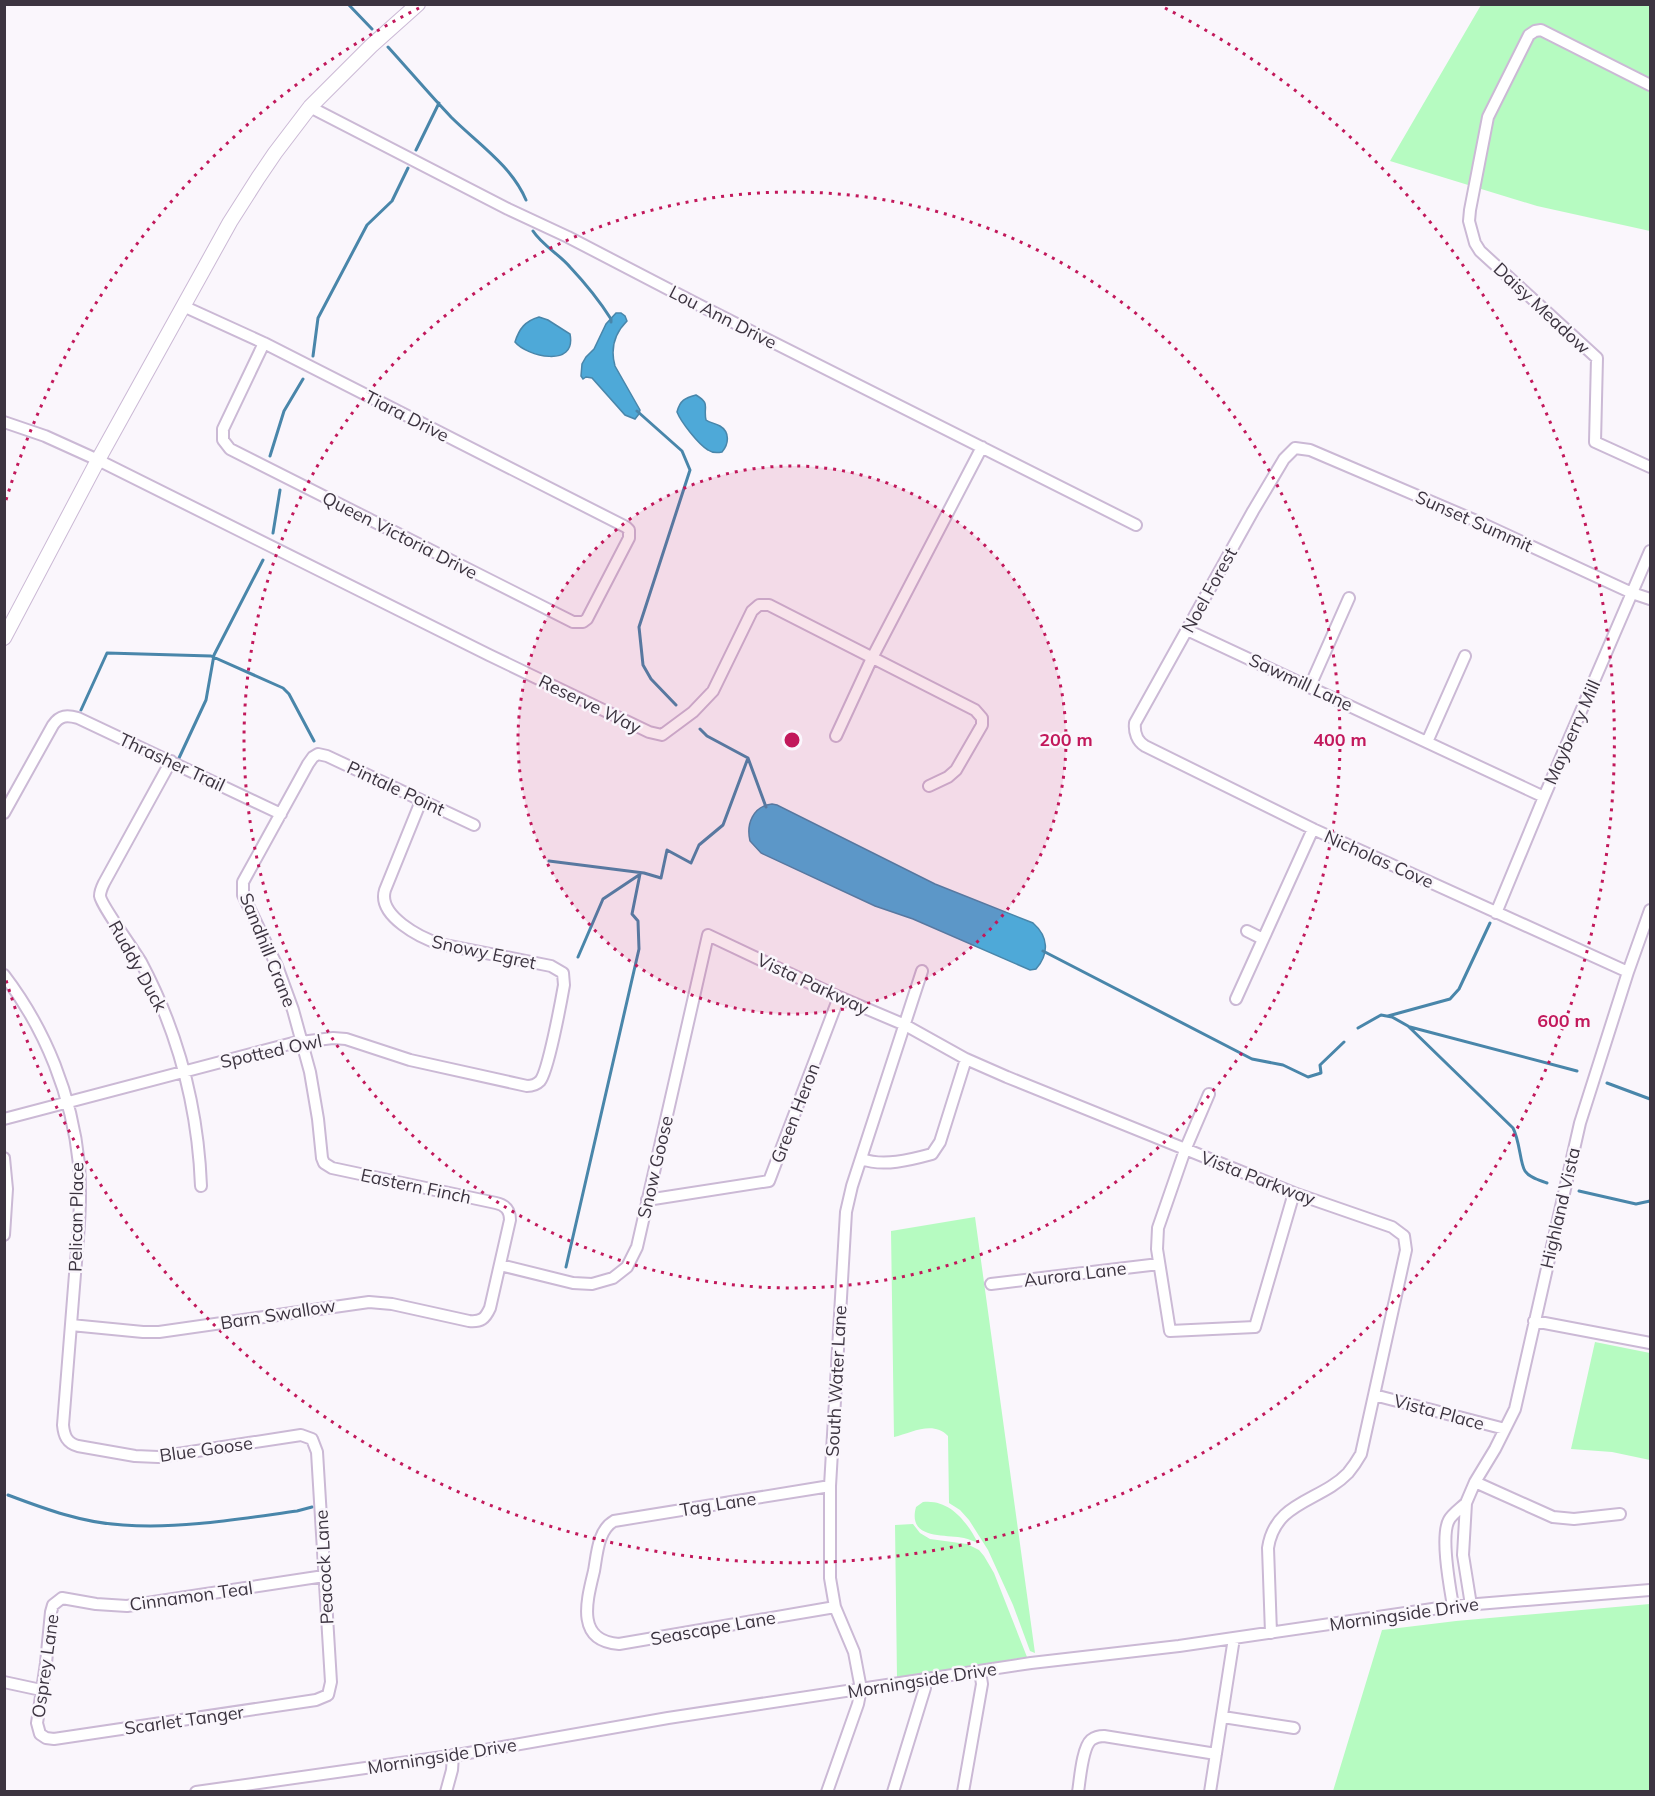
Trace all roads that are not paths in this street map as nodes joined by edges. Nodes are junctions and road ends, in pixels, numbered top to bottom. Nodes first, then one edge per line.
1 (418, 4) edge
2 (1650, 85) edge
3 (310, 107) junction
4 (183, 306) junction
5 (264, 343) junction
6 (4, 422) edge
7 (982, 447) junction
8 (1295, 448) joint
9 (98, 460) junction
10 (1650, 467) edge
11 (1136, 525) dead end
12 (628, 530) joint
13 (1650, 552) edge
14 (1632, 594) junction
15 (1349, 598) dead end
16 (1650, 599) edge
17 (1187, 630) junction
18 (5, 634) edge
19 (1465, 656) dead end
20 (872, 658) junction
21 (1310, 686) junction
22 (836, 736) dead end
23 (1137, 736) joint
24 (1427, 742) junction
25 (318, 754) joint
26 (171, 761) junction
27 (929, 786) dead end
28 (1544, 797) junction
29 (421, 801) junction
30 (4, 813) edge
31 (281, 814) junction
32 (474, 825) dead end
33 (1313, 830) junction
34 (1650, 910) edge
35 (1496, 913) junction
36 (1247, 931) dead end
37 (708, 935) joint
38 (1263, 939) junction
39 (922, 971) dead end
40 (1628, 972) junction
41 (4, 975) edge
42 (839, 997) junction
43 (1236, 999) dead end
44 (905, 1025) junction
45 (302, 1041) junction
46 (966, 1059) junction
47 (184, 1071) junction
48 (538, 1082) joint
49 (1209, 1094) dead end
50 (67, 1102) junction
51 (4, 1119) edge
52 (1185, 1150) junction
53 (4, 1158) edge
54 (862, 1159) junction
55 (324, 1163) joint
56 (201, 1186) dead end
57 (1294, 1193) junction
58 (647, 1200) junction
59 (4, 1235) edge
60 (1159, 1264) junction
61 (500, 1265) junction
62 (991, 1284) dead end
63 (1534, 1321) junction
64 (71, 1325) junction
65 (1650, 1343) edge
66 (1374, 1395) junction
67 (1505, 1429) junction
68 (312, 1439) joint
69 (66, 1440) joint
70 (1475, 1482) junction
71 (830, 1486) junction
72 (1466, 1503) junction
73 (1620, 1515) dead end
74 (324, 1576) junction
75 (1650, 1590) edge
76 (59, 1600) joint
77 (1471, 1605) junction
78 (1452, 1606) junction
79 (835, 1607) junction
80 (594, 1633) joint
81 (1271, 1633) junction
82 (1234, 1638) junction
83 (980, 1671) junction
84 (924, 1679) junction
85 (4, 1682) edge
86 (861, 1689) junction
87 (41, 1690) junction
88 (328, 1695) joint
89 (1223, 1717) junction
90 (1294, 1728) dead end
91 (40, 1734) joint
92 (1216, 1754) junction
93 (453, 1755) junction
94 (196, 1791) edge
95 (446, 1791) edge
96 (827, 1791) edge
97 (893, 1791) edge
98 (963, 1791) edge
99 (1078, 1791) edge
100 (1210, 1791) edge

1 - 3 main road
2 - 10 street, Daisy Meadow
3 - 4 main road
3 - 7 street, Lou Ann Drive
4 - 5 street, Tiara Drive
4 - 9 main road
5 - 12 street, Tiara Drive
5 - 12 street, Queen Victoria Drive
6 - 9 street
7 - 11 street, Lou Ann Drive
7 - 20 street
8 - 14 street, Sunset Summit
8 - 17 street, Noel Forest
9 - 18 main road
9 - 20 street, Reserve Way
13 - 14 street, Mayberry Mill
14 - 16 street, Sunset Summit
14 - 28 street, Mayberry Mill
15 - 21 street
17 - 21 street, Sawmill Lane
17 - 23 street, Noel Forest
19 - 24 street
20 - 22 street
20 - 27 street, Reserve Way
21 - 24 street, Sawmill Lane
23 - 33 street, Nicholas Cove
24 - 28 street, Sawmill Lane
25 - 29 street, Pintale Point
25 - 31 street, Sandhill Crane
26 - 30 street, Thrasher Trail
26 - 31 street, Thrasher Trail
26 - 47 street, Ruddy Duck
28 - 35 street, Mayberry Mill
29 - 32 street, Pintale Point
29 - 48 street, Snowy Egret
31 - 45 street, Sandhill Crane
33 - 35 street, Nicholas Cove
33 - 38 street
34 - 40 street, Highland Vista
35 - 40 street, Nicholas Cove
36 - 38 street
37 - 42 street, Vista Parkway
37 - 58 street, Snow Goose
38 - 43 street
39 - 44 street, South Water Lane
40 - 63 street, Highland Vista
41 - 50 street, Pelican Place
42 - 44 street, Vista Parkway
42 - 58 street, Green Heron
44 - 46 street, Vista Parkway
44 - 54 street, South Water Lane
45 - 47 street, Spotted Owl
45 - 48 street, Spotted Owl
45 - 55 street, Sandhill Crane
46 - 52 street, Vista Parkway
46 - 54 street
47 - 50 street, Spotted Owl
47 - 56 street, Ruddy Duck
49 - 52 street
50 - 51 street, Spotted Owl
50 - 64 street, Pelican Place
52 - 57 street, Vista Parkway
52 - 60 street
53 - 59 street
54 - 71 street, South Water Lane
55 - 61 street, Eastern Finch
57 - 60 street
57 - 66 street, Vista Parkway
58 - 61 street, Snow Goose
60 - 62 street, Aurora Lane
61 - 64 street, Barn Swallow
63 - 65 street
63 - 67 street, Highland Vista
64 - 69 street, Pelican Place
66 - 67 street, Vista Place
66 - 81 street, Vista Parkway
67 - 70 street, Highland Vista
68 - 69 street, Blue Goose
68 - 74 street, Peacock Lane
70 - 72 street, Highland Vista
70 - 73 street
71 - 79 street, South Water Lane
71 - 80 street, Tag Lane
72 - 77 street, Highland Vista
72 - 78 street, Highland Vista
74 - 76 street, Cinnamon Teal
74 - 88 street, Peacock Lane
75 - 77 street, Morningside Drive
76 - 87 street, Osprey Lane
77 - 78 street, Morningside Drive
78 - 81 street, Morningside Drive
79 - 80 street, Seascape Lane
79 - 86 street, South Water Lane
81 - 82 street, Morningside Drive
82 - 83 street, Morningside Drive
82 - 89 street
83 - 84 street, Morningside Drive
83 - 98 street
84 - 86 street, Morningside Drive
84 - 97 street
85 - 87 street
86 - 93 street, Morningside Drive
86 - 96 street, South Water Lane
87 - 91 street, Osprey Lane
88 - 91 street, Scarlet Tanger
89 - 90 street
89 - 92 street
92 - 99 street
92 - 100 street
93 - 94 street, Morningside Drive
93 - 95 street

